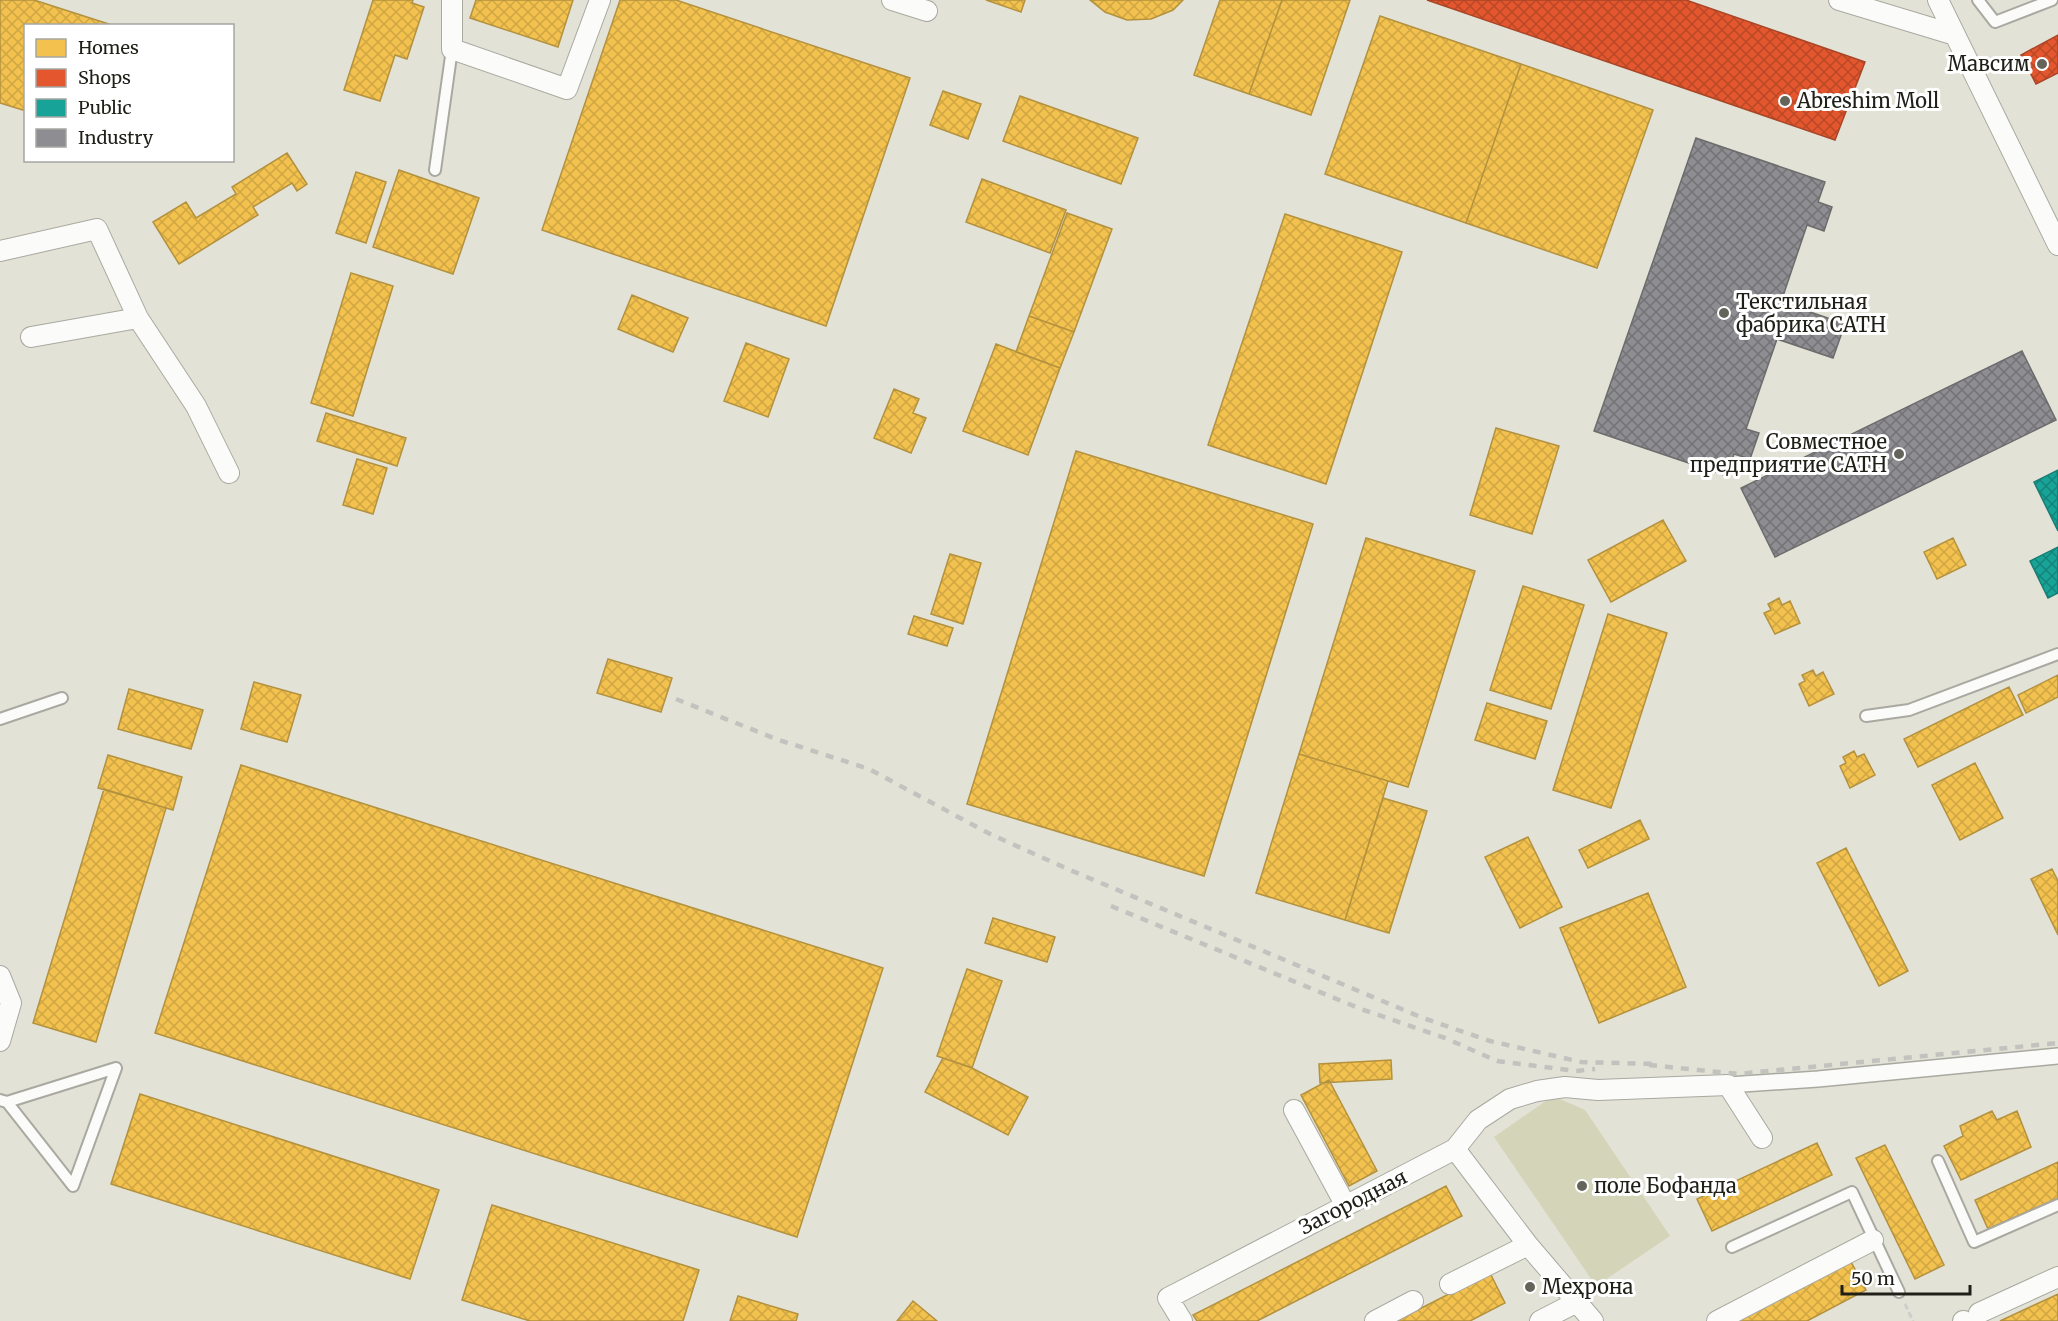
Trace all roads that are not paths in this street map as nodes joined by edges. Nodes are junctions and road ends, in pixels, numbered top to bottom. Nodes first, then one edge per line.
1 (452, 0) edge
2 (600, 0) edge
3 (892, 0) edge
4 (1839, 0) edge
5 (1938, 0) edge
6 (1978, 0) edge
7 (2052, 0) edge
8 (927, 11) dead end
9 (1955, 35) junction
10 (452, 48) junction
11 (435, 170) dead end
12 (2058, 245) edge
13 (0, 251) edge
14 (138, 318) junction
15 (31, 337) dead end
16 (230, 473) dead end
17 (2058, 654) edge
18 (62, 698) dead end
19 (1866, 716) dead end
20 (0, 719) edge
21 (0, 976) edge
22 (0, 1041) edge
23 (2058, 1056) edge
24 (1728, 1085) junction
25 (4, 1101) edge
26 (1294, 1110) dead end
27 (1762, 1138) dead end
28 (1455, 1149) junction
29 (1938, 1161) dead end
30 (2058, 1205) edge
31 (1346, 1206) junction
32 (1873, 1240) junction
33 (1528, 1245) junction
34 (1732, 1247) dead end
35 (2058, 1276) edge
36 (1449, 1284) dead end
37 (1899, 1292) road end
38 (1413, 1301) dead end
39 (1577, 1302) junction
40 (1969, 1318) edge
41 (1182, 1321) edge
42 (1375, 1321) edge
43 (1540, 1321) edge
44 (1593, 1321) edge
45 (1716, 1321) edge

1 - 10 street
2 - 10 street
3 - 8 street
4 - 9 street
5 - 9 street
6 - 7 lane
9 - 12 street
10 - 11 lane
13 - 14 street
14 - 15 street
14 - 16 street
17 - 19 lane
18 - 20 lane
21 - 22 street
23 - 24 street
24 - 27 street
24 - 28 street
25 - 25 lane
26 - 31 street
28 - 31 street, Загородная
28 - 33 street
29 - 30 lane
31 - 41 street, Загородная
32 - 34 lane
32 - 37 lane
32 - 45 street
33 - 36 street
33 - 39 street
35 - 40 street
38 - 42 street
39 - 43 street
39 - 44 street

